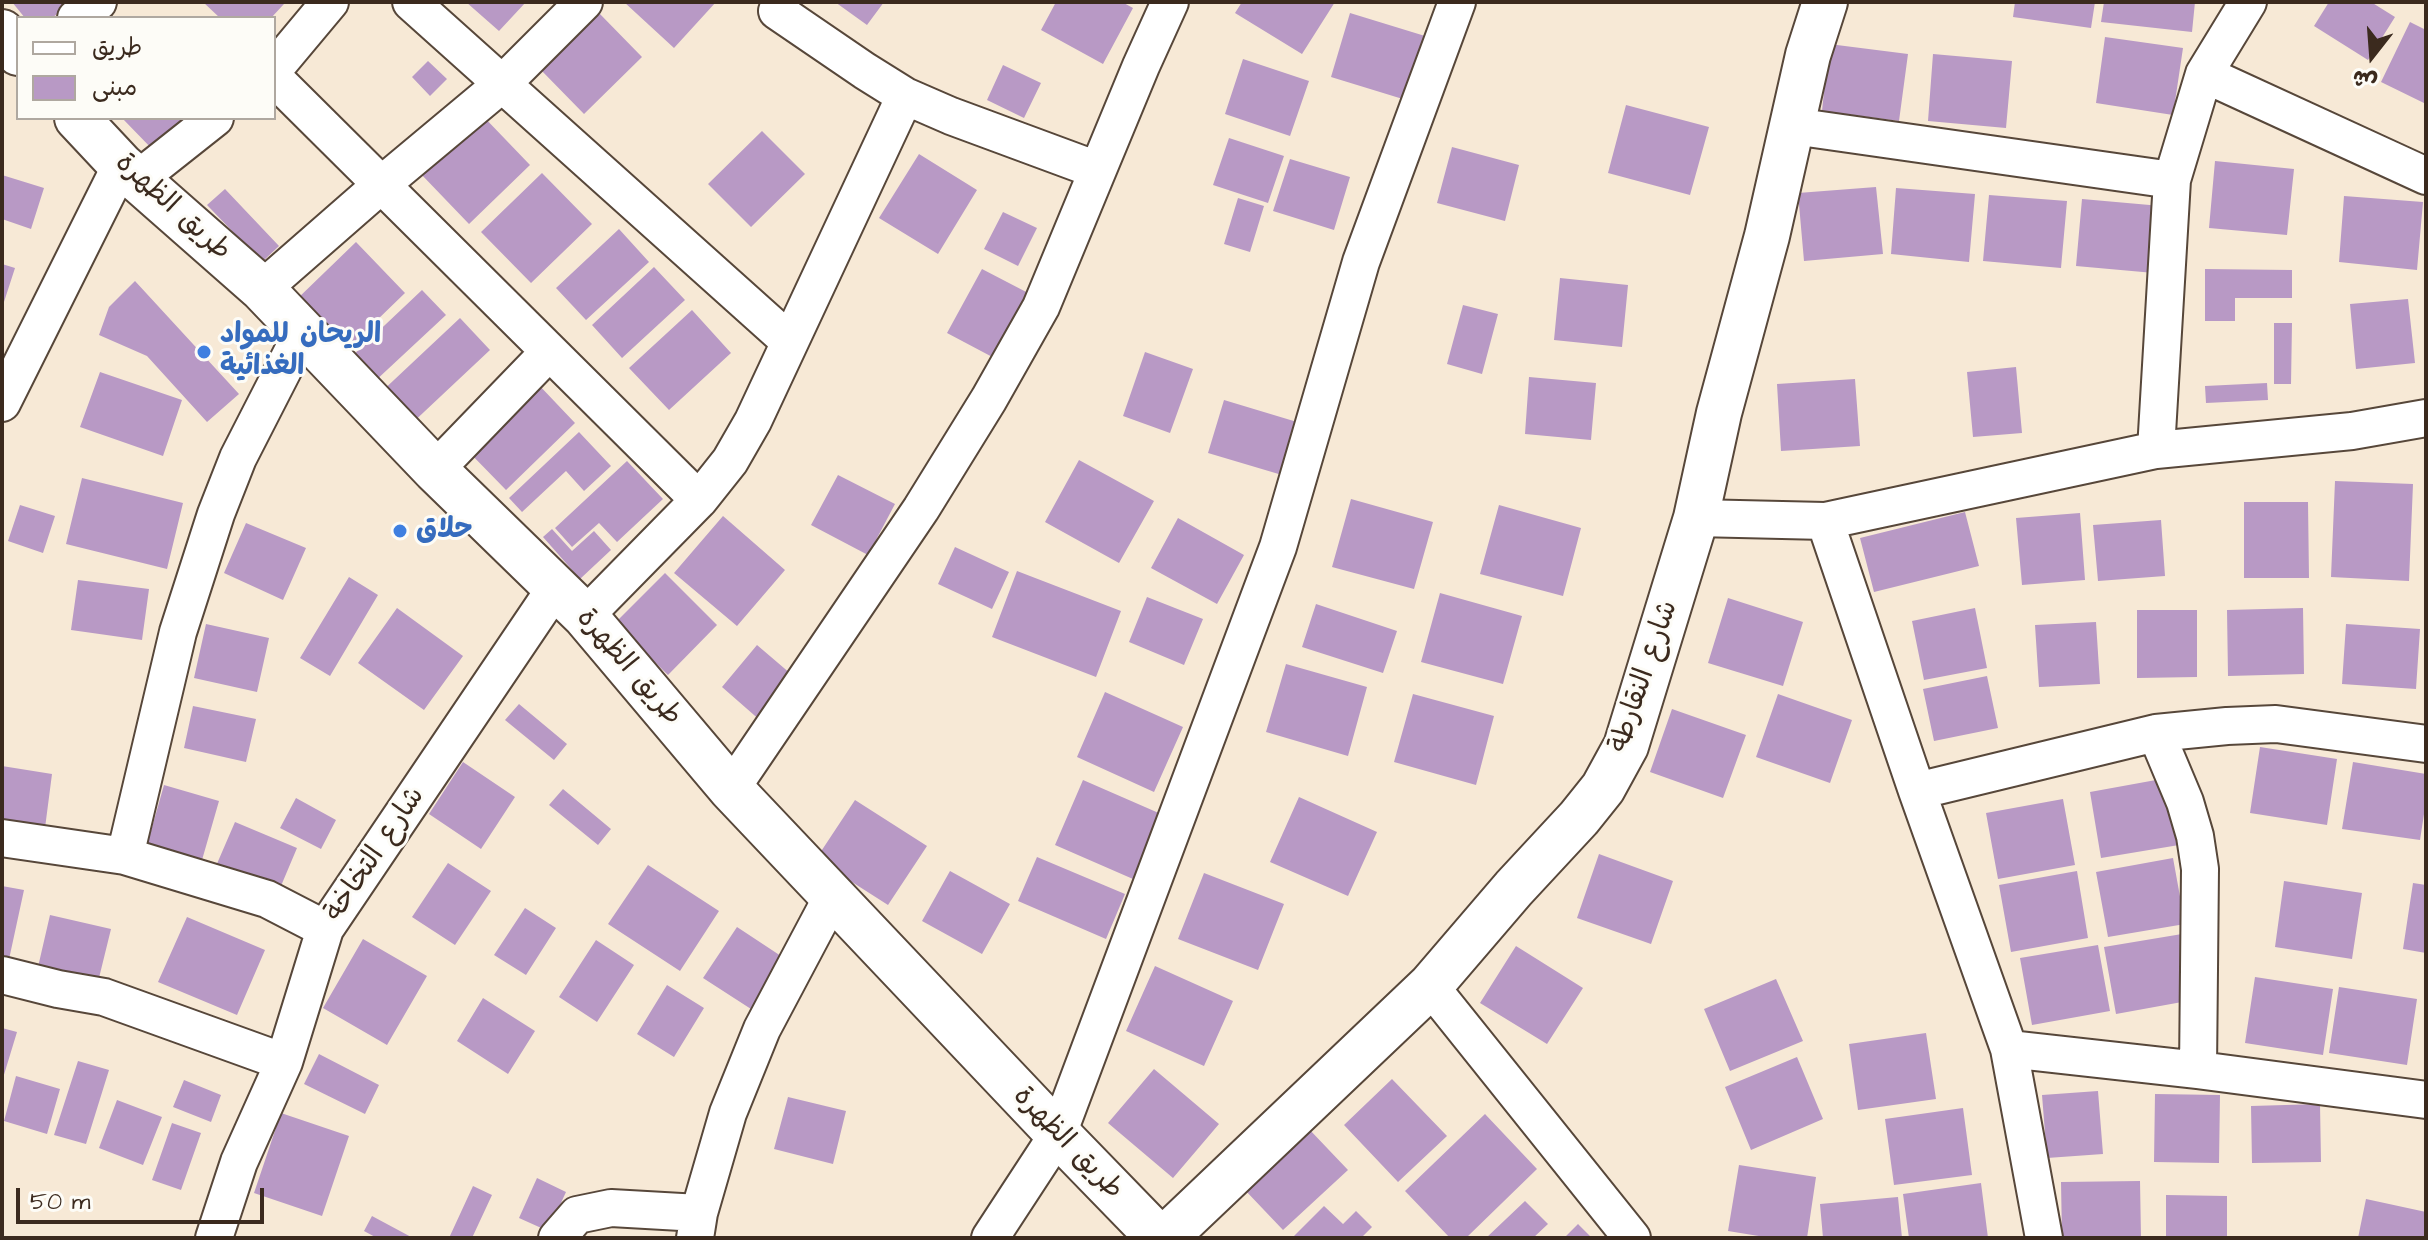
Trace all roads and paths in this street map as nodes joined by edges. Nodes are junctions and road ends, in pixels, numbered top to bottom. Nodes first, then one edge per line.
1 (98, 2) edge
2 (330, 2) edge
3 (411, 2) edge
4 (584, 2) edge
5 (1170, 2) edge
6 (1457, 2) edge
7 (1825, 2) edge
8 (2248, 2) edge
9 (777, 11) dead end
10 (79, 16) edge
11 (2, 32) edge
12 (16, 50) edge
13 (276, 67) edge
14 (2204, 74) junction
15 (276, 80) edge
16 (502, 84) junction
17 (905, 96) junction
18 (79, 120) edge
19 (212, 120) edge
20 (1793, 126) junction
21 (1097, 170) junction
22 (129, 172) junction
23 (2426, 176) edge
24 (2172, 180) junction
25 (381, 185) junction
26 (262, 289) junction
27 (303, 331) junction
28 (789, 341) junction
29 (549, 352) junction
30 (2, 403) edge
31 (2426, 418) edge
32 (2156, 450) junction
33 (435, 470) junction
34 (699, 500) junction
35 (1696, 518) junction
36 (1825, 521) junction
37 (571, 602) junction
38 (2156, 733) junction
39 (2426, 744) edge
40 (731, 789) junction
41 (1917, 791) junction
42 (2, 838) edge
43 (125, 856) junction
44 (832, 897) junction
45 (325, 929) junction
46 (2, 975) edge
47 (1430, 986) junction
48 (2009, 1049) junction
49 (284, 1062) junction
50 (2198, 1070) junction
51 (2426, 1100) edge
52 (1058, 1134) junction
53 (697, 1226) edge
54 (214, 1238) edge
55 (557, 1238) edge
56 (990, 1238) edge
57 (1159, 1238) edge
58 (1165, 1238) edge
59 (1632, 1238) edge
60 (2044, 1238) edge

1 - 10 street
2 - 13 street
3 - 16 street
4 - 16 street
5 - 21 street
6 - 52 street
7 - 20 main road, شارع النقارطة
8 - 14 street
9 - 17 street
11 - 12 main road
14 - 23 street
14 - 24 street
15 - 25 street
16 - 25 street
16 - 28 street
17 - 21 street
17 - 28 street, شارع التخاخة
18 - 22 main road, طريق الظهرة
19 - 22 street
20 - 24 street
20 - 35 main road, شارع النقارطة
21 - 40 street
22 - 26 main road, طريق الظهرة
22 - 30 street
24 - 32 street
25 - 26 street
25 - 29 street
26 - 27 main road, طريق الظهرة
27 - 33 main road, طريق الظهرة
27 - 43 street
28 - 34 street, شارع التخاخة
29 - 33 street
29 - 34 street
31 - 32 street
32 - 36 street
33 - 37 main road, طريق الظهرة
34 - 37 street, شارع التخاخة
35 - 36 street
35 - 47 main road, شارع النقارطة
36 - 41 street
37 - 40 main road, طريق الظهرة
37 - 45 street, شارع التخاخة
38 - 39 street
38 - 41 street
38 - 50 street
40 - 44 main road, طريق الظهرة
41 - 48 street
42 - 43 street
43 - 45 street
44 - 52 main road, طريق الظهرة
44 - 53 street
45 - 49 street, شارع التخاخة
46 - 49 street
47 - 58 main road, شارع النقارطة
47 - 59 street
48 - 50 street
48 - 60 street
49 - 54 street, شارع التخاخة
50 - 51 street
52 - 56 street
52 - 57 main road, طريق الظهرة
53 - 55 street

